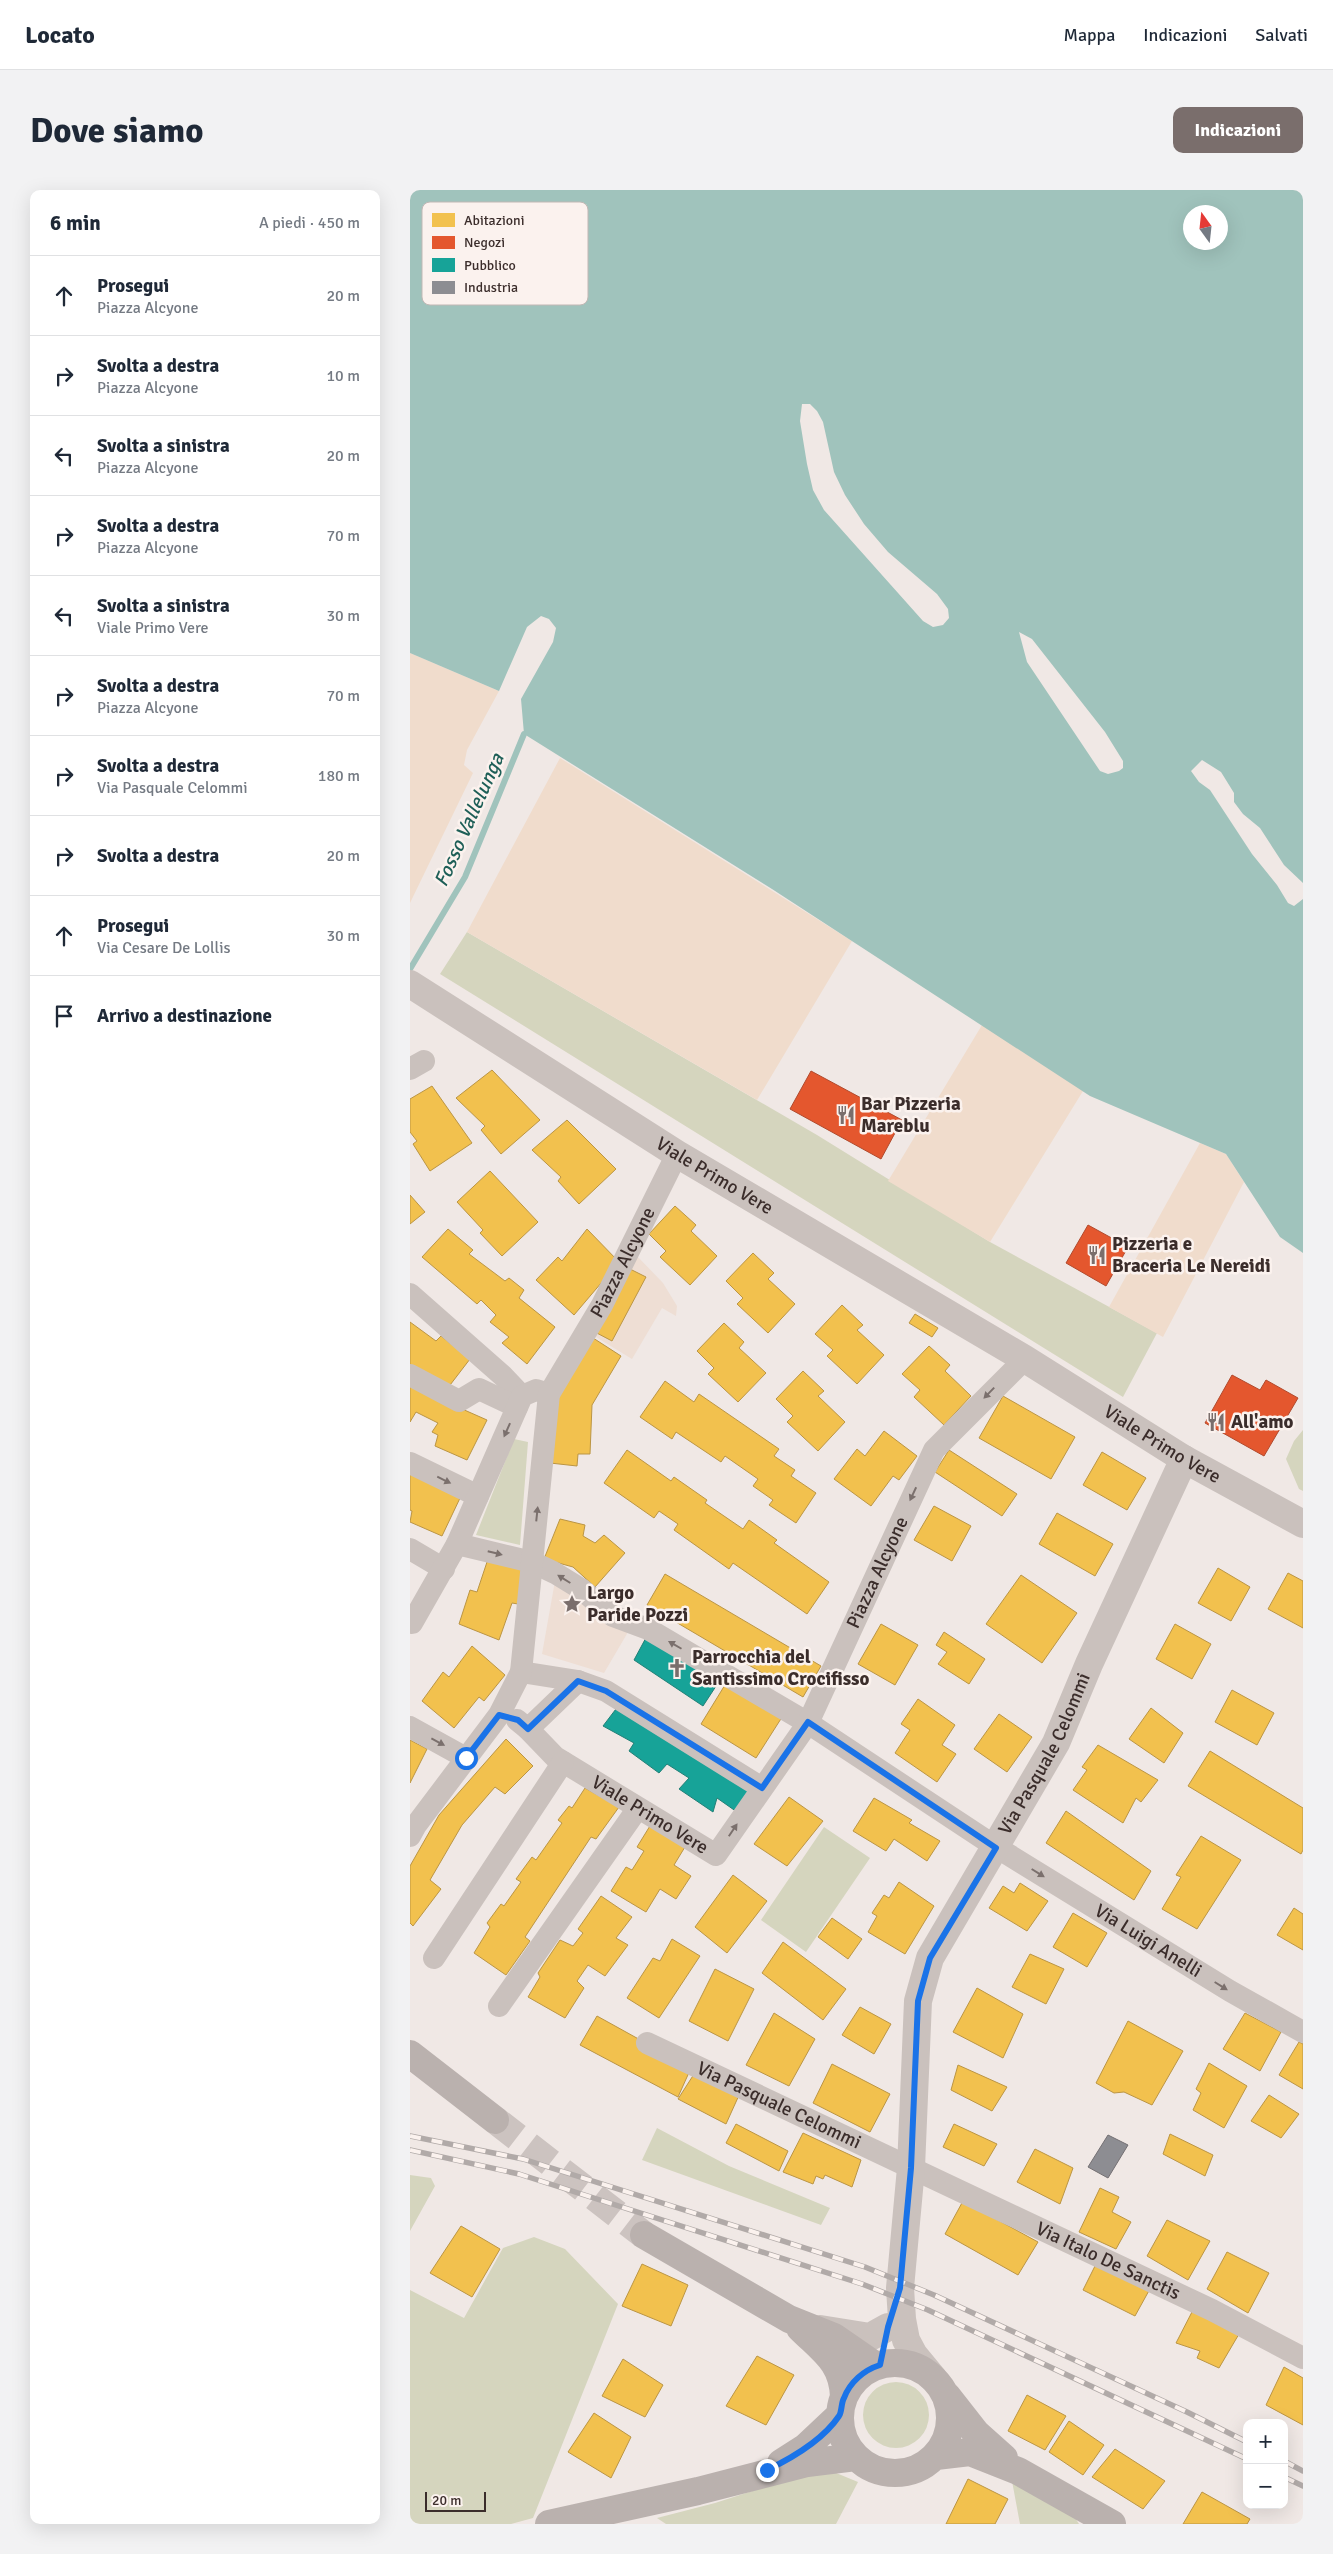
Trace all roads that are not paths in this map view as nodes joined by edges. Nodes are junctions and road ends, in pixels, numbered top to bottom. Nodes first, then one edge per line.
1 (410, 984) edge
2 (677, 1154) junction
3 (410, 1294) edge
4 (1024, 1359) junction
5 (410, 1375) edge
6 (549, 1394) junction
7 (519, 1402) junction
8 (1184, 1459) junction
9 (410, 1463) edge
10 (478, 1496) junction
11 (1303, 1524) edge
12 (457, 1544) junction
13 (410, 1549) edge
14 (532, 1562) junction
15 (444, 1569) junction
16 (412, 1623) dead end
17 (521, 1672) junction
18 (578, 1681) junction
19 (499, 1715) junction
20 (808, 1722) junction
21 (410, 1727) edge
22 (528, 1729) junction
23 (466, 1758) junction
24 (563, 1762) junction
25 (762, 1788) junction
26 (638, 1808) junction
27 (412, 1827) edge
28 (996, 1848) junction
29 (434, 1958) dead end
30 (499, 2006) dead end
31 (1303, 2032) edge
32 (648, 2043) dead end
33 (410, 2054) edge
34 (495, 2120) tunnel mouth
35 (911, 2168) junction
36 (644, 2235) tunnel mouth
37 (900, 2288) junction
38 (800, 2323) junction
39 (888, 2327) junction
40 (1303, 2358) edge
41 (878, 2366) junction
42 (940, 2387) junction
43 (842, 2406) junction
44 (936, 2456) junction
45 (856, 2458) junction
46 (1018, 2471) junction
47 (746, 2478) junction
48 (1109, 2523) edge
49 (549, 2524) edge

1 - 2 street, Viale Primo Vere
2 - 4 street, Viale Primo Vere
2 - 6 street, Piazza Alcyone
3 - 7 street
4 - 8 street, Viale Primo Vere
4 -> 20 street, Piazza Alcyone
5 - 7 street
6 - 7 street
14 -> 6 street, Piazza Alcyone
7 -> 10 street
8 - 11 street, Viale Primo Vere
8 - 28 street, Via Pasquale Celommi
9 -> 10 street
10 - 12 street
12 -> 14 street
12 - 15 street
13 - 15 street
14 - 17 street, Piazza Alcyone
20 -> 14 street
15 - 16 street
17 - 18 street
17 - 19 street, Piazza Alcyone
18 - 22 street
18 - 25 street
19 - 22 street
19 - 23 street, Piazza Alcyone
20 - 25 street, Viale Primo Vere
20 - 28 street
21 -> 23 street
22 - 24 street, Viale Primo Vere
23 - 27 street, Piazza Alcyone
24 - 26 street, Viale Primo Vere
24 - 29 street
26 -> 25 street, Viale Primo Vere
26 - 30 street
28 -> 31 street, Via Luigi Anelli
28 - 35 street, Via Pasquale Celommi
32 - 35 street, Via Pasquale Celommi
33 - 34 main road
35 - 37 street, Via Pasquale Celommi
35 - 40 street, Via Italo De Sanctis
36 - 38 main road
37 - 39 street, Via Pasquale Celommi
37 - 42 street, Via Pasquale Celommi
38 - 39 street
38 - 41 main road
38 - 43 main road
39 - 41 street, Via Pasquale Celommi
41 - 42 main road
41 - 43 main road
42 - 44 main road
42 - 46 main road
43 - 45 main road
43 - 47 main road
44 - 45 main road
44 - 46 main road
45 - 47 main road
46 - 48 main road
47 - 49 main road

